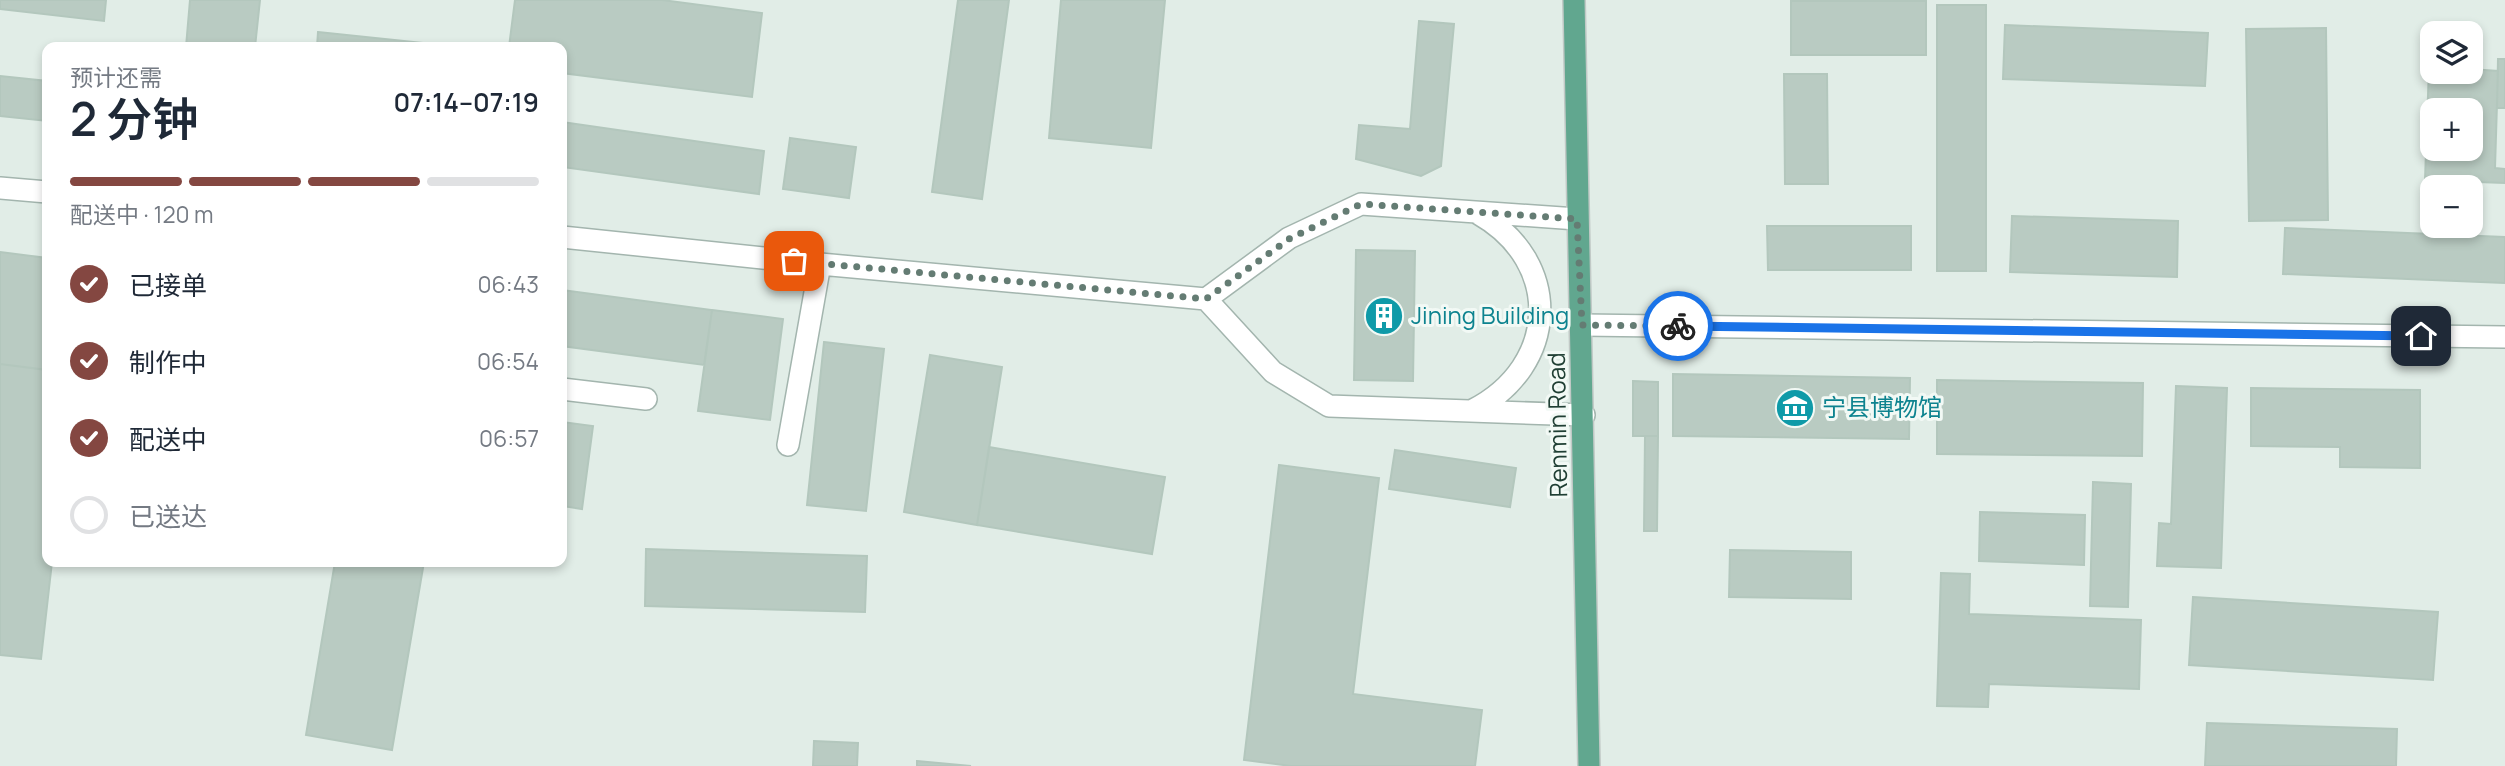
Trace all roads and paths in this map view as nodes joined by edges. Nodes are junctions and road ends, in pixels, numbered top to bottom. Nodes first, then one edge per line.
1 (1574, 0) edge
2 (0, 188) edge
3 (42, 192) edge
4 (1477, 212) junction
5 (1577, 219) junction
6 (567, 238) edge
7 (820, 264) junction
8 (1206, 299) junction
9 (1582, 325) junction
10 (2505, 338) edge
11 (567, 390) edge
12 (646, 399) dead end
13 (1471, 411) junction
14 (1584, 415) junction
15 (788, 445) dead end
16 (1590, 766) edge

1 - 5 main road, Renmin Road
2 - 3 street
4 - 5 street
4 - 8 street
4 - 13 street
5 - 9 main road, Renmin Road
6 - 7 street
7 - 8 street
7 - 15 street
8 - 13 street
9 - 10 street
9 - 14 main road, Renmin Road
11 - 12 street
13 - 14 street
14 - 16 main road, Renmin Road

